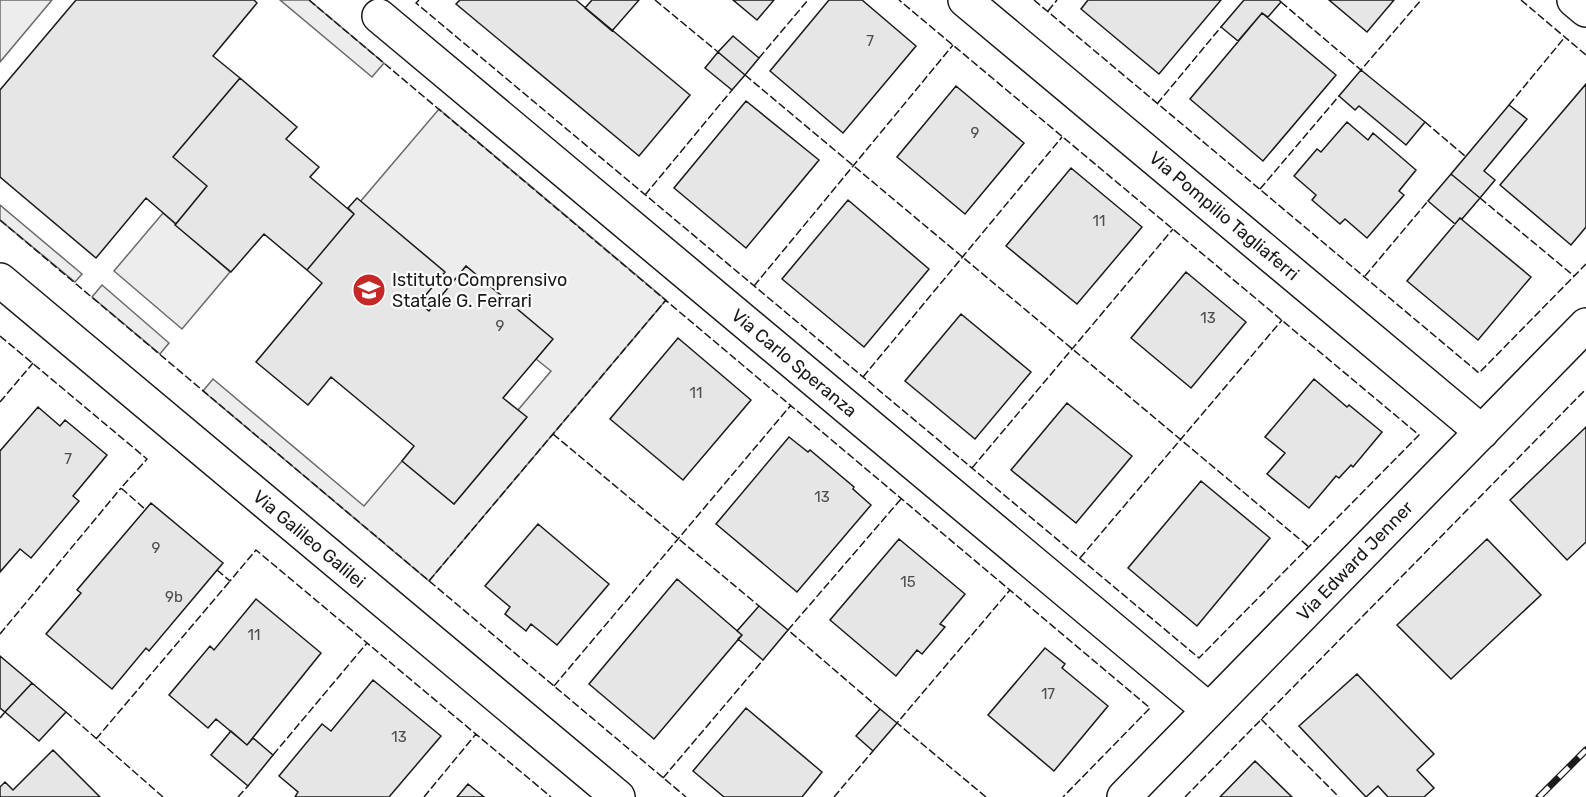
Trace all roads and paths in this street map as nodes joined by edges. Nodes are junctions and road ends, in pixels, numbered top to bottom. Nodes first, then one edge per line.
1 (965, 0) edge
2 (1574, 0) edge
3 (1586, 10) edge
4 (379, 16) dead end
5 (0, 280) edge
6 (1586, 325) edge
7 (1482, 432) junction
8 (1209, 710) junction
9 (618, 797) edge
10 (1124, 797) edge

1 - 7 street, Via Pompilio Tagliaferri
2 - 3 street
4 - 8 street, Via Carlo Speranza
5 - 9 street, Via Galileo Galilei
6 - 7 street, Via Edward Jenner
7 - 8 street, Via Edward Jenner
8 - 10 street, Via Edward Jenner

